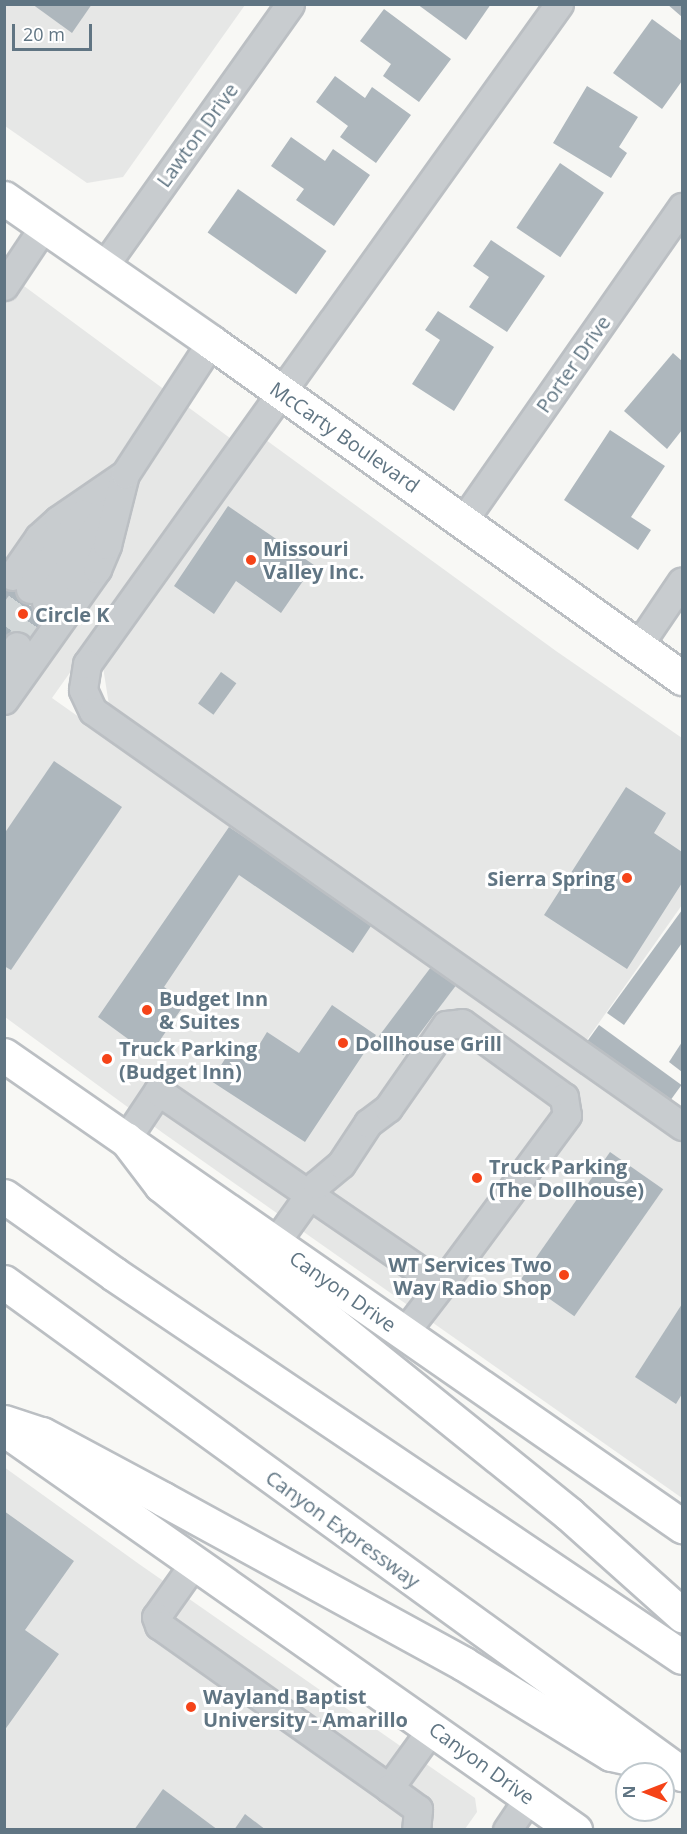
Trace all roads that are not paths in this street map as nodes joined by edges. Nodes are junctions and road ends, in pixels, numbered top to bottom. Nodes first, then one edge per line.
1 (291, 4) edge
2 (559, 4) edge
3 (4, 198) edge
4 (682, 207) edge
5 (44, 226) junction
6 (104, 266) junction
7 (4, 286) edge
8 (212, 342) junction
9 (282, 393) junction
10 (115, 486) junction
11 (463, 521) junction
12 (682, 581) edge
13 (638, 646) junction
14 (682, 678) edge
15 (4, 700) edge
16 (4, 1055) edge
17 (682, 1126) edge
18 (126, 1139) junction
19 (309, 1195) junction
20 (4, 1196) edge
21 (275, 1243) junction
22 (4, 1282) edge
23 (441, 1285) junction
24 (404, 1333) junction
25 (4, 1422) edge
26 (4, 1429) edge
27 (682, 1526) edge
28 (195, 1562) junction
29 (682, 1616) edge
30 (682, 1657) edge
31 (433, 1727) junction
32 (676, 1770) edge
33 (389, 1788) junction
34 (529, 1797) junction
35 (416, 1830) edge
36 (507, 1830) edge
37 (575, 1830) edge

1 - 6 street, Lawton Drive
2 - 9 street
3 - 5 main road, McCarty Boulevard
4 - 11 street, Porter Drive
5 - 6 main road, McCarty Boulevard
5 - 7 street
6 - 8 main road, McCarty Boulevard
8 - 9 main road, McCarty Boulevard
8 - 10 street
9 - 11 main road, McCarty Boulevard
9 - 17 street
10 - 10 street
10 - 15 street
11 - 13 main road, McCarty Boulevard
12 - 13 street
13 - 14 main road, McCarty Boulevard
16 - 18 main road, Canyon Drive
18 - 19 street
18 - 21 main road, Canyon Drive
18 - 29 main road
19 - 21 street
19 - 23 street
19 - 23 street
20 - 30 main road
21 - 24 main road, Canyon Drive
22 - 32 main road, Canyon Expressway
23 - 24 street
24 - 27 main road, Canyon Drive
25 - 32 main road
26 - 28 main road, Canyon Drive
28 - 31 main road, Canyon Drive
28 - 33 street
31 - 33 street
31 - 34 main road, Canyon Drive
33 - 35 street
34 - 36 street
34 - 37 main road, Canyon Drive

